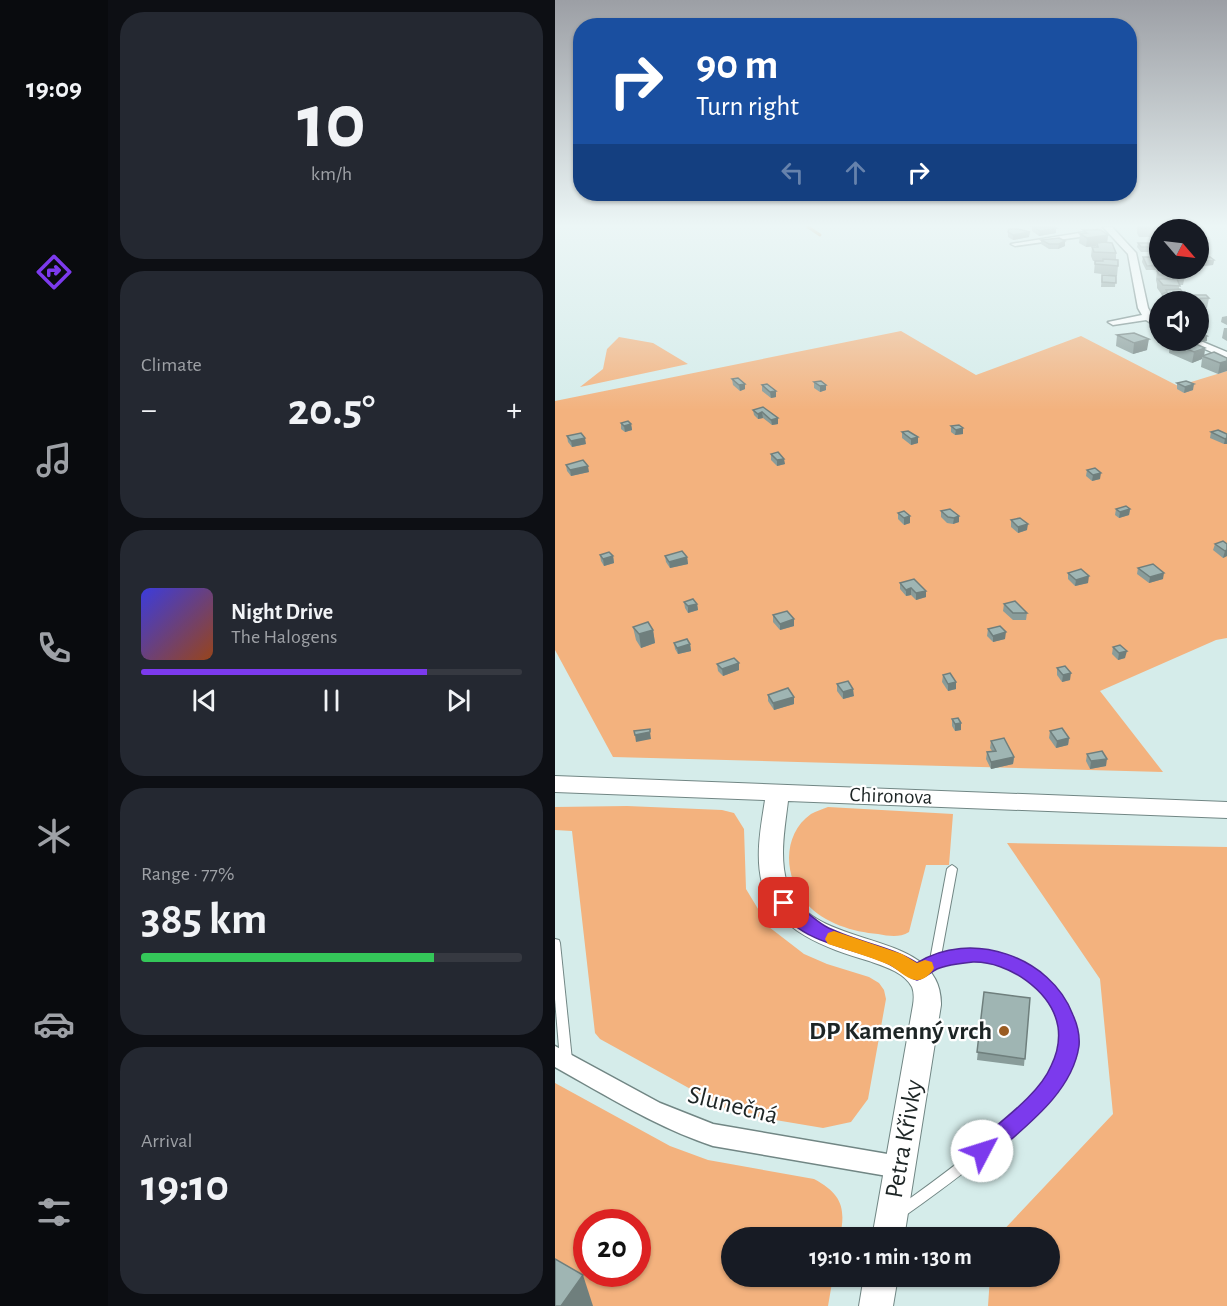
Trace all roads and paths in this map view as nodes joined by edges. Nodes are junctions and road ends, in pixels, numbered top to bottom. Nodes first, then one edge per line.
1 (1139, 288) edge
2 (1148, 317) joint
3 (1113, 322) dead end
4 (1209, 348) edge
5 (1227, 356) edge
6 (555, 784) edge
7 (778, 791) junction
8 (1227, 810) edge
9 (952, 869) dead end
10 (555, 943) edge
11 (926, 967) junction
12 (560, 1059) edge
13 (899, 1167) junction
14 (889, 1227) edge
15 (890, 1227) edge
16 (879, 1287) edge
17 (876, 1306) edge

1 - 2 street
2 - 3 street
4 - 5 street
6 - 7 street, Chironova
7 - 8 street, Chironova
7 - 11 street
9 - 11 lane
10 - 12 lane, Slunečná
11 - 13 street, Petra Křivky
11 - 15 lane
12 - 13 street, Slunečná
13 - 14 street, Petra Křivky
16 - 17 street

